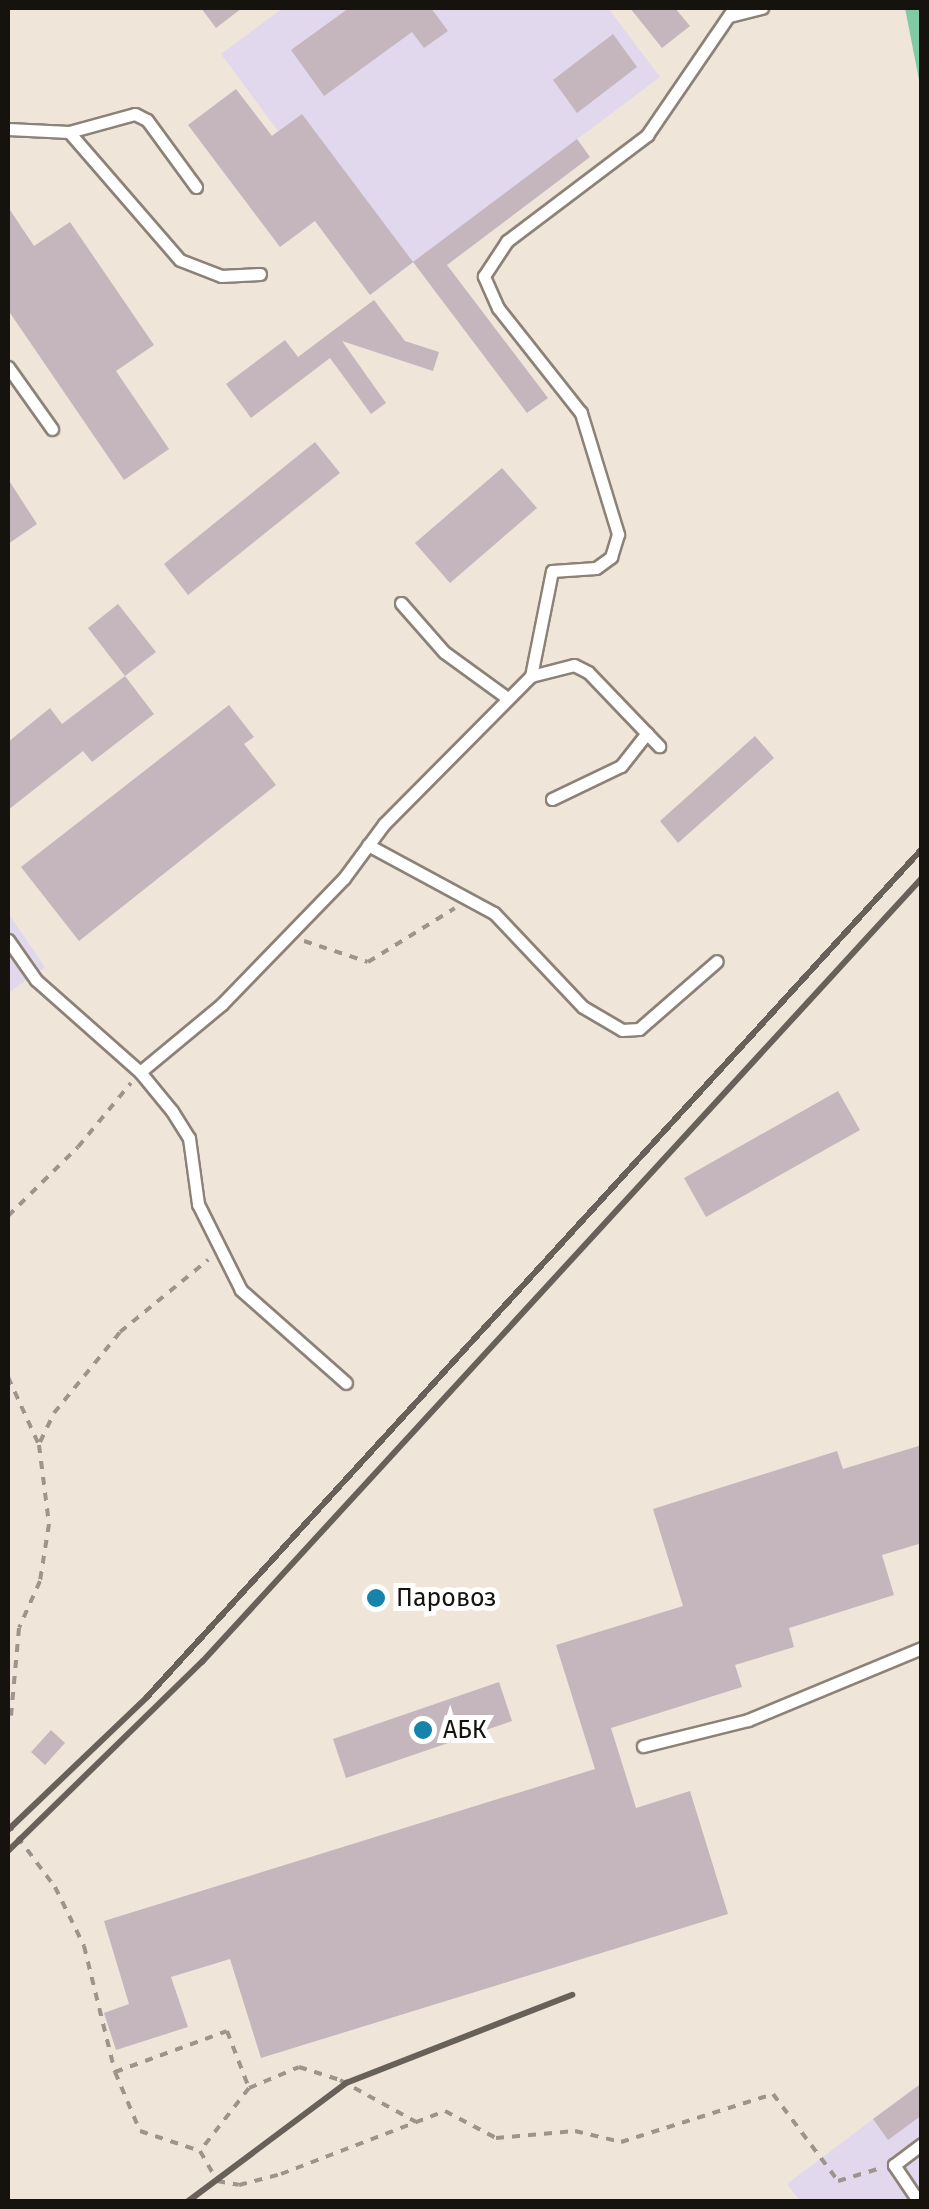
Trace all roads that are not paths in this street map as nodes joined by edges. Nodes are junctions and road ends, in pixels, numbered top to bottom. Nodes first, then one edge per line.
1 (762, 8) edge
2 (732, 12) edge
3 (8, 129) edge
4 (69, 132) junction
5 (196, 186) dead end
6 (260, 274) dead end
7 (8, 367) edge
8 (52, 429) dead end
9 (402, 603) dead end
10 (531, 676) junction
11 (506, 697) junction
12 (648, 733) junction
13 (659, 746) dead end
14 (552, 799) dead end
15 (368, 845) junction
16 (8, 940) edge
17 (718, 961) dead end
18 (140, 1072) junction
19 (346, 1383) dead end
20 (922, 1648) edge
21 (643, 1746) dead end
22 (922, 2144) edge
23 (919, 2202) edge

1 - 2 lane
2 - 10 lane
3 - 4 lane
4 - 5 lane
4 - 6 lane
7 - 8 lane
9 - 11 lane
10 - 11 lane
10 - 12 lane
11 - 15 lane
12 - 13 lane
12 - 14 lane
15 - 17 lane
15 - 18 lane
16 - 18 lane
18 - 19 lane
20 - 21 lane
22 - 23 lane

